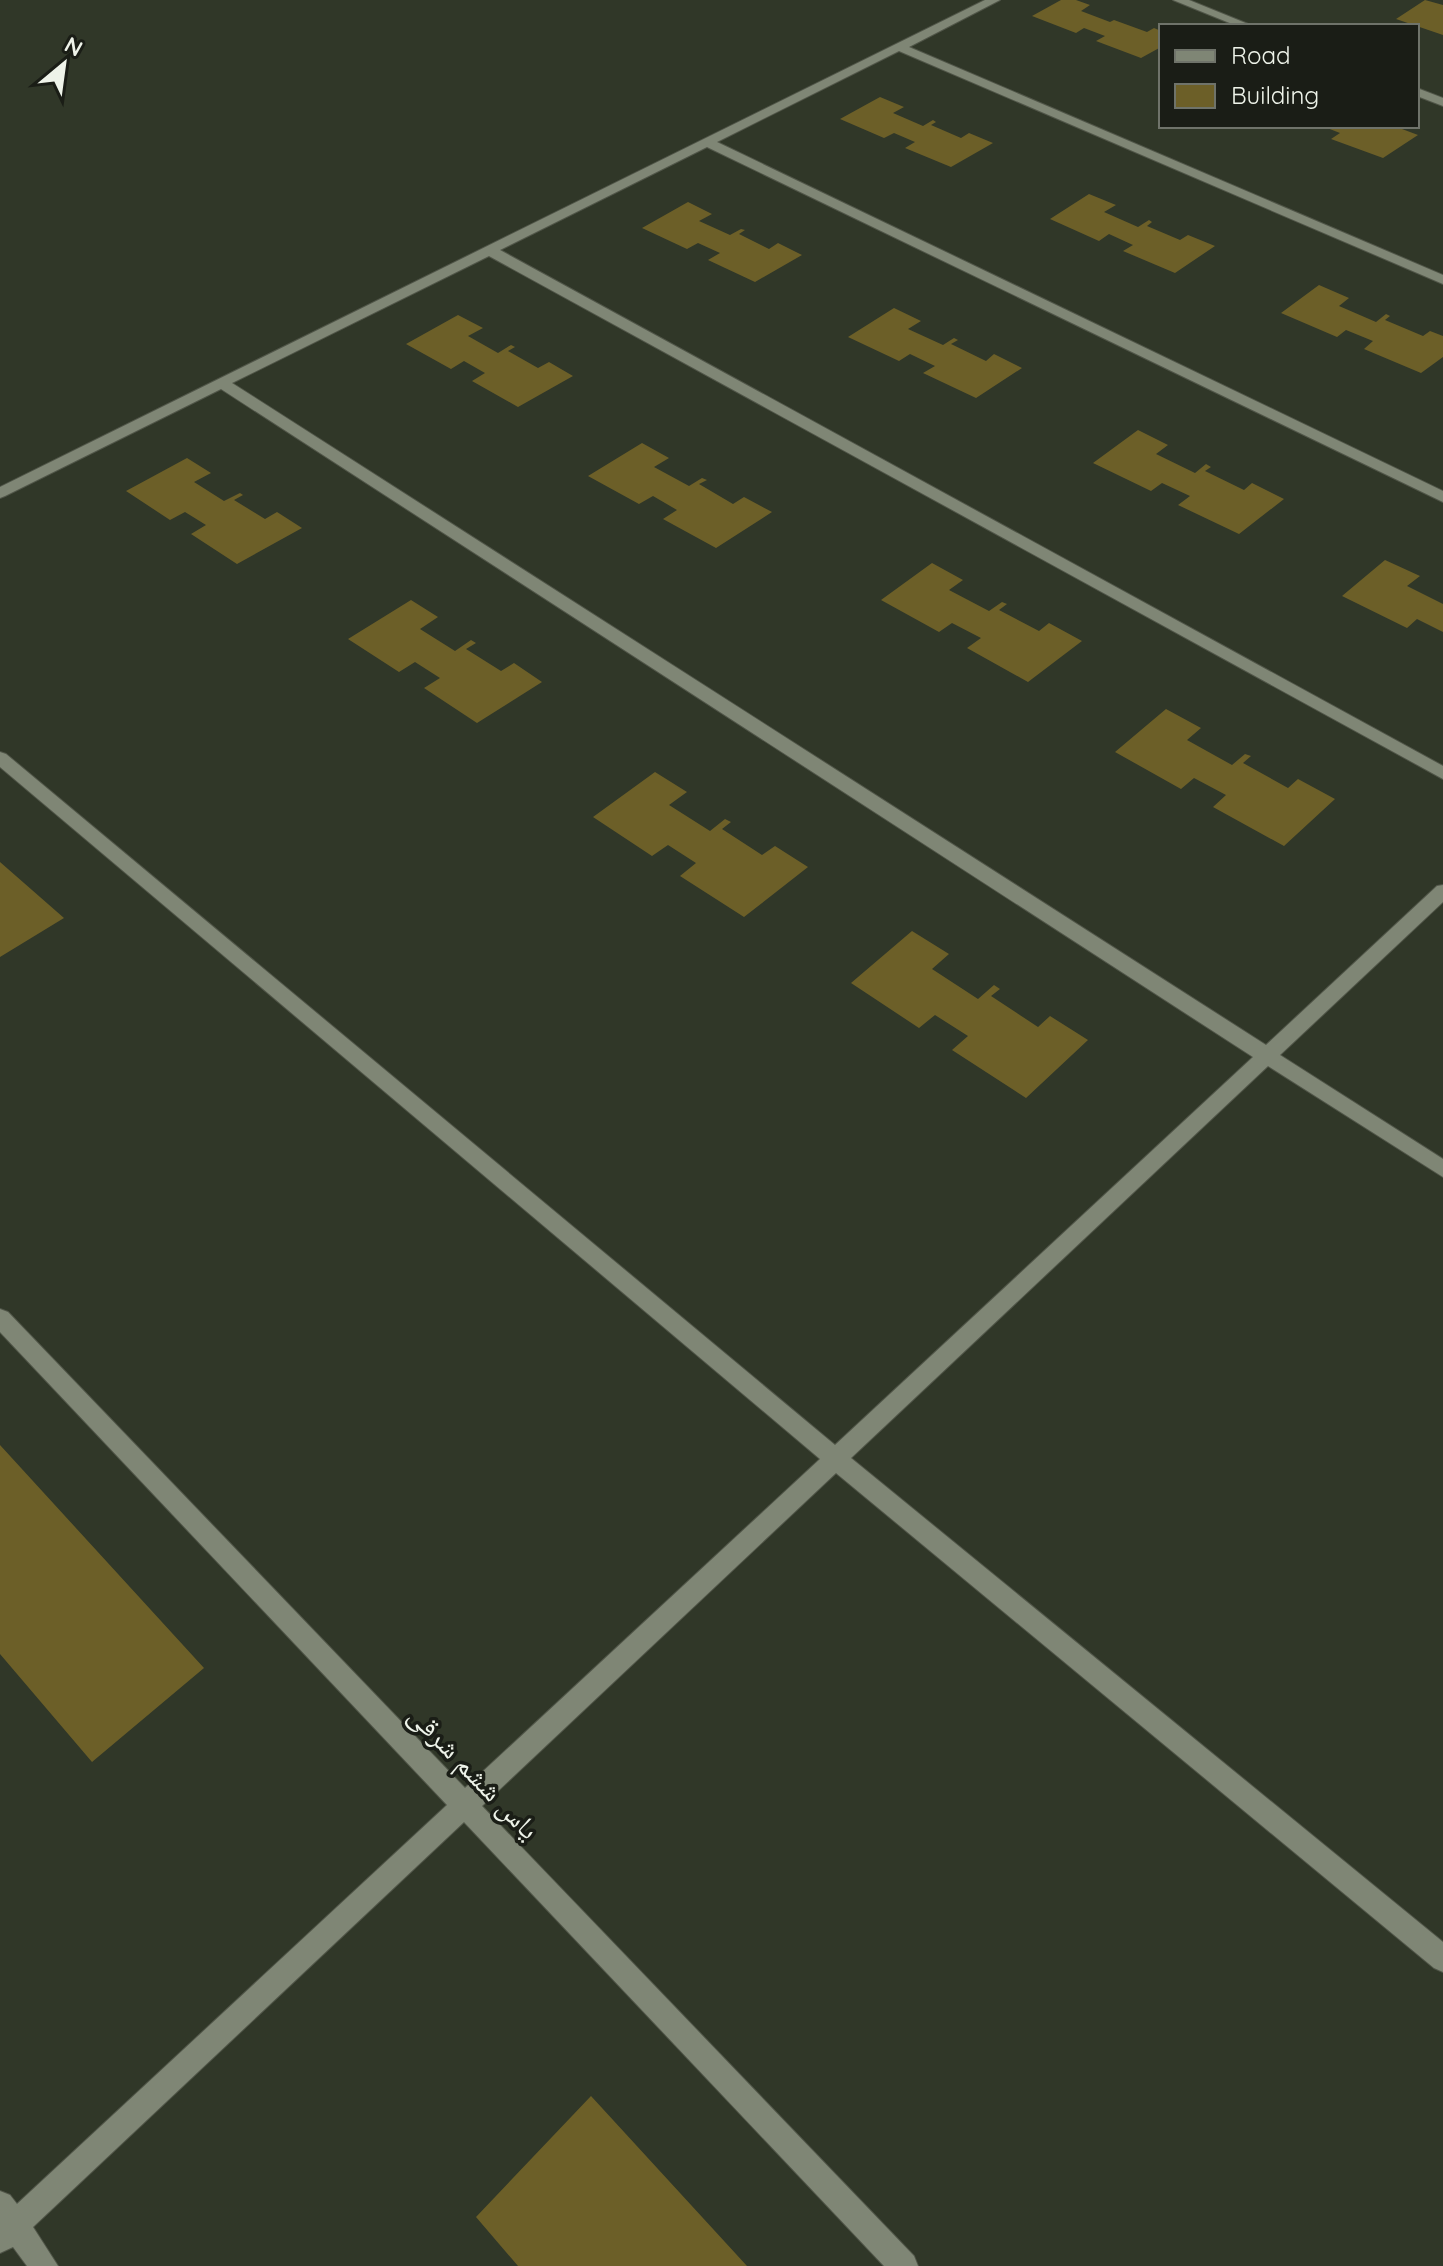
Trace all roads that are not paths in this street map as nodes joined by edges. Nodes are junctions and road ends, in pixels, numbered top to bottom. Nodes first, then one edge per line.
1 (994, 0) edge
2 (1179, 0) edge
3 (1242, 24) edge
4 (899, 47) junction
5 (1419, 93) edge
6 (1443, 102) edge
7 (707, 142) junction
8 (489, 250) junction
9 (1443, 280) edge
10 (222, 383) junction
11 (0, 493) edge
12 (1443, 497) edge
13 (0, 758) edge
14 (1443, 773) edge
15 (1443, 891) edge
16 (1267, 1056) junction
17 (1443, 1169) edge
18 (0, 1318) edge
19 (836, 1459) junction
20 (465, 1806) junction
21 (1443, 1959) edge
22 (5, 2224) edge
23 (44, 2266) edge
24 (904, 2266) edge

1 - 4 street
2 - 3 street
4 - 7 street
4 - 9 street
5 - 6 street
7 - 8 street
7 - 12 street
8 - 10 street
8 - 14 street
10 - 11 street
10 - 16 street
13 - 19 street
15 - 16 street
16 - 17 street
16 - 19 street
18 - 20 street, یاس ششم شرقی
19 - 20 street
19 - 21 street
20 - 22 street
20 - 24 street, یاس ششم شرقی
22 - 23 street

